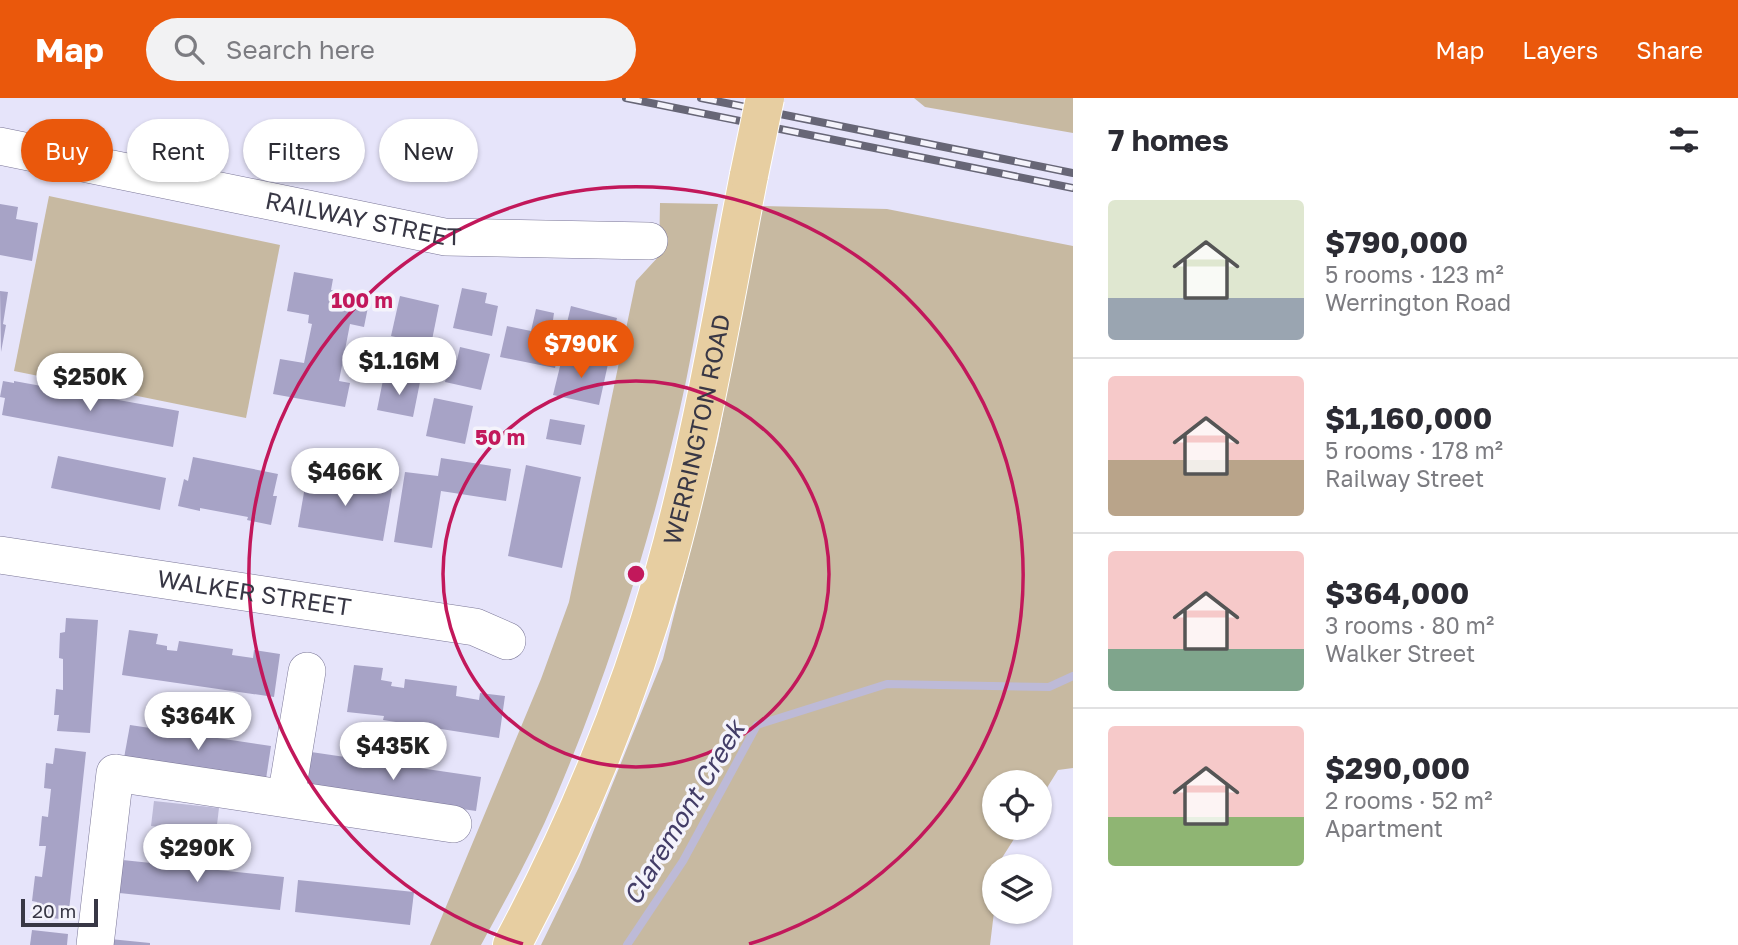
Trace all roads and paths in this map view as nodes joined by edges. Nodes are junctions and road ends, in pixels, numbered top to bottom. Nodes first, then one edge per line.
1 (765, 98) edge
2 (0, 146) edge
3 (649, 241) dead end
4 (0, 555) edge
5 (507, 641) dead end
6 (307, 671) dead end
7 (286, 799) junction
8 (453, 824) dead end
9 (96, 945) edge
10 (512, 945) edge

1 - 10 main road, WERRINGTON ROAD, bridge
2 - 3 street, RAILWAY STREET
4 - 5 street, WALKER STREET
6 - 7 street
7 - 8 street
7 - 9 street

